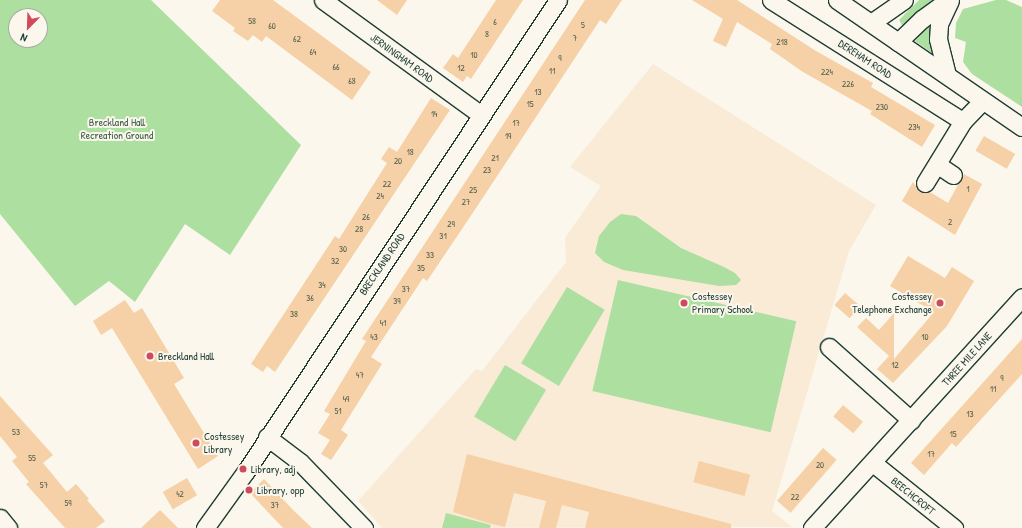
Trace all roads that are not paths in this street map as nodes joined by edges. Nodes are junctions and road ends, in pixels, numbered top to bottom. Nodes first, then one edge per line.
1 (323, 0) edge
2 (558, 0) edge
3 (771, 0) edge
4 (837, 0) edge
5 (904, 0) edge
6 (949, 0) edge
7 (871, 23) junction
8 (898, 42) junction
9 (947, 75) junction
10 (982, 101) junction
11 (481, 115) junction
12 (958, 118) dead end
13 (1022, 127) edge
14 (938, 165) junction
15 (953, 175) dead end
16 (925, 183) dead end
17 (1022, 297) edge
18 (829, 347) dead end
19 (912, 420) junction
20 (267, 437) junction
21 (873, 463) junction
22 (0, 518) edge
23 (8, 528) edge
24 (205, 528) edge
25 (364, 528) edge
26 (812, 528) edge
27 (954, 528) edge

1 - 11 street, JERNINGHAM ROAD
2 - 11 street, BRECKLAND ROAD
3 - 12 street, DEREHAM ROAD
4 - 7 street
5 - 7 street
6 - 8 street
6 - 9 street
7 - 8 street
8 - 9 street
9 - 10 street
10 - 13 street
10 - 14 street
11 - 20 street, BRECKLAND ROAD
14 - 15 street
14 - 16 street
17 - 19 street, THREE MILE LANE
18 - 19 street
19 - 21 street, THREE MILE LANE
20 - 24 street, BRECKLAND ROAD
20 - 25 street
21 - 26 street, THREE MILE LANE
21 - 27 street, BEECHCROFT
22 - 23 street

